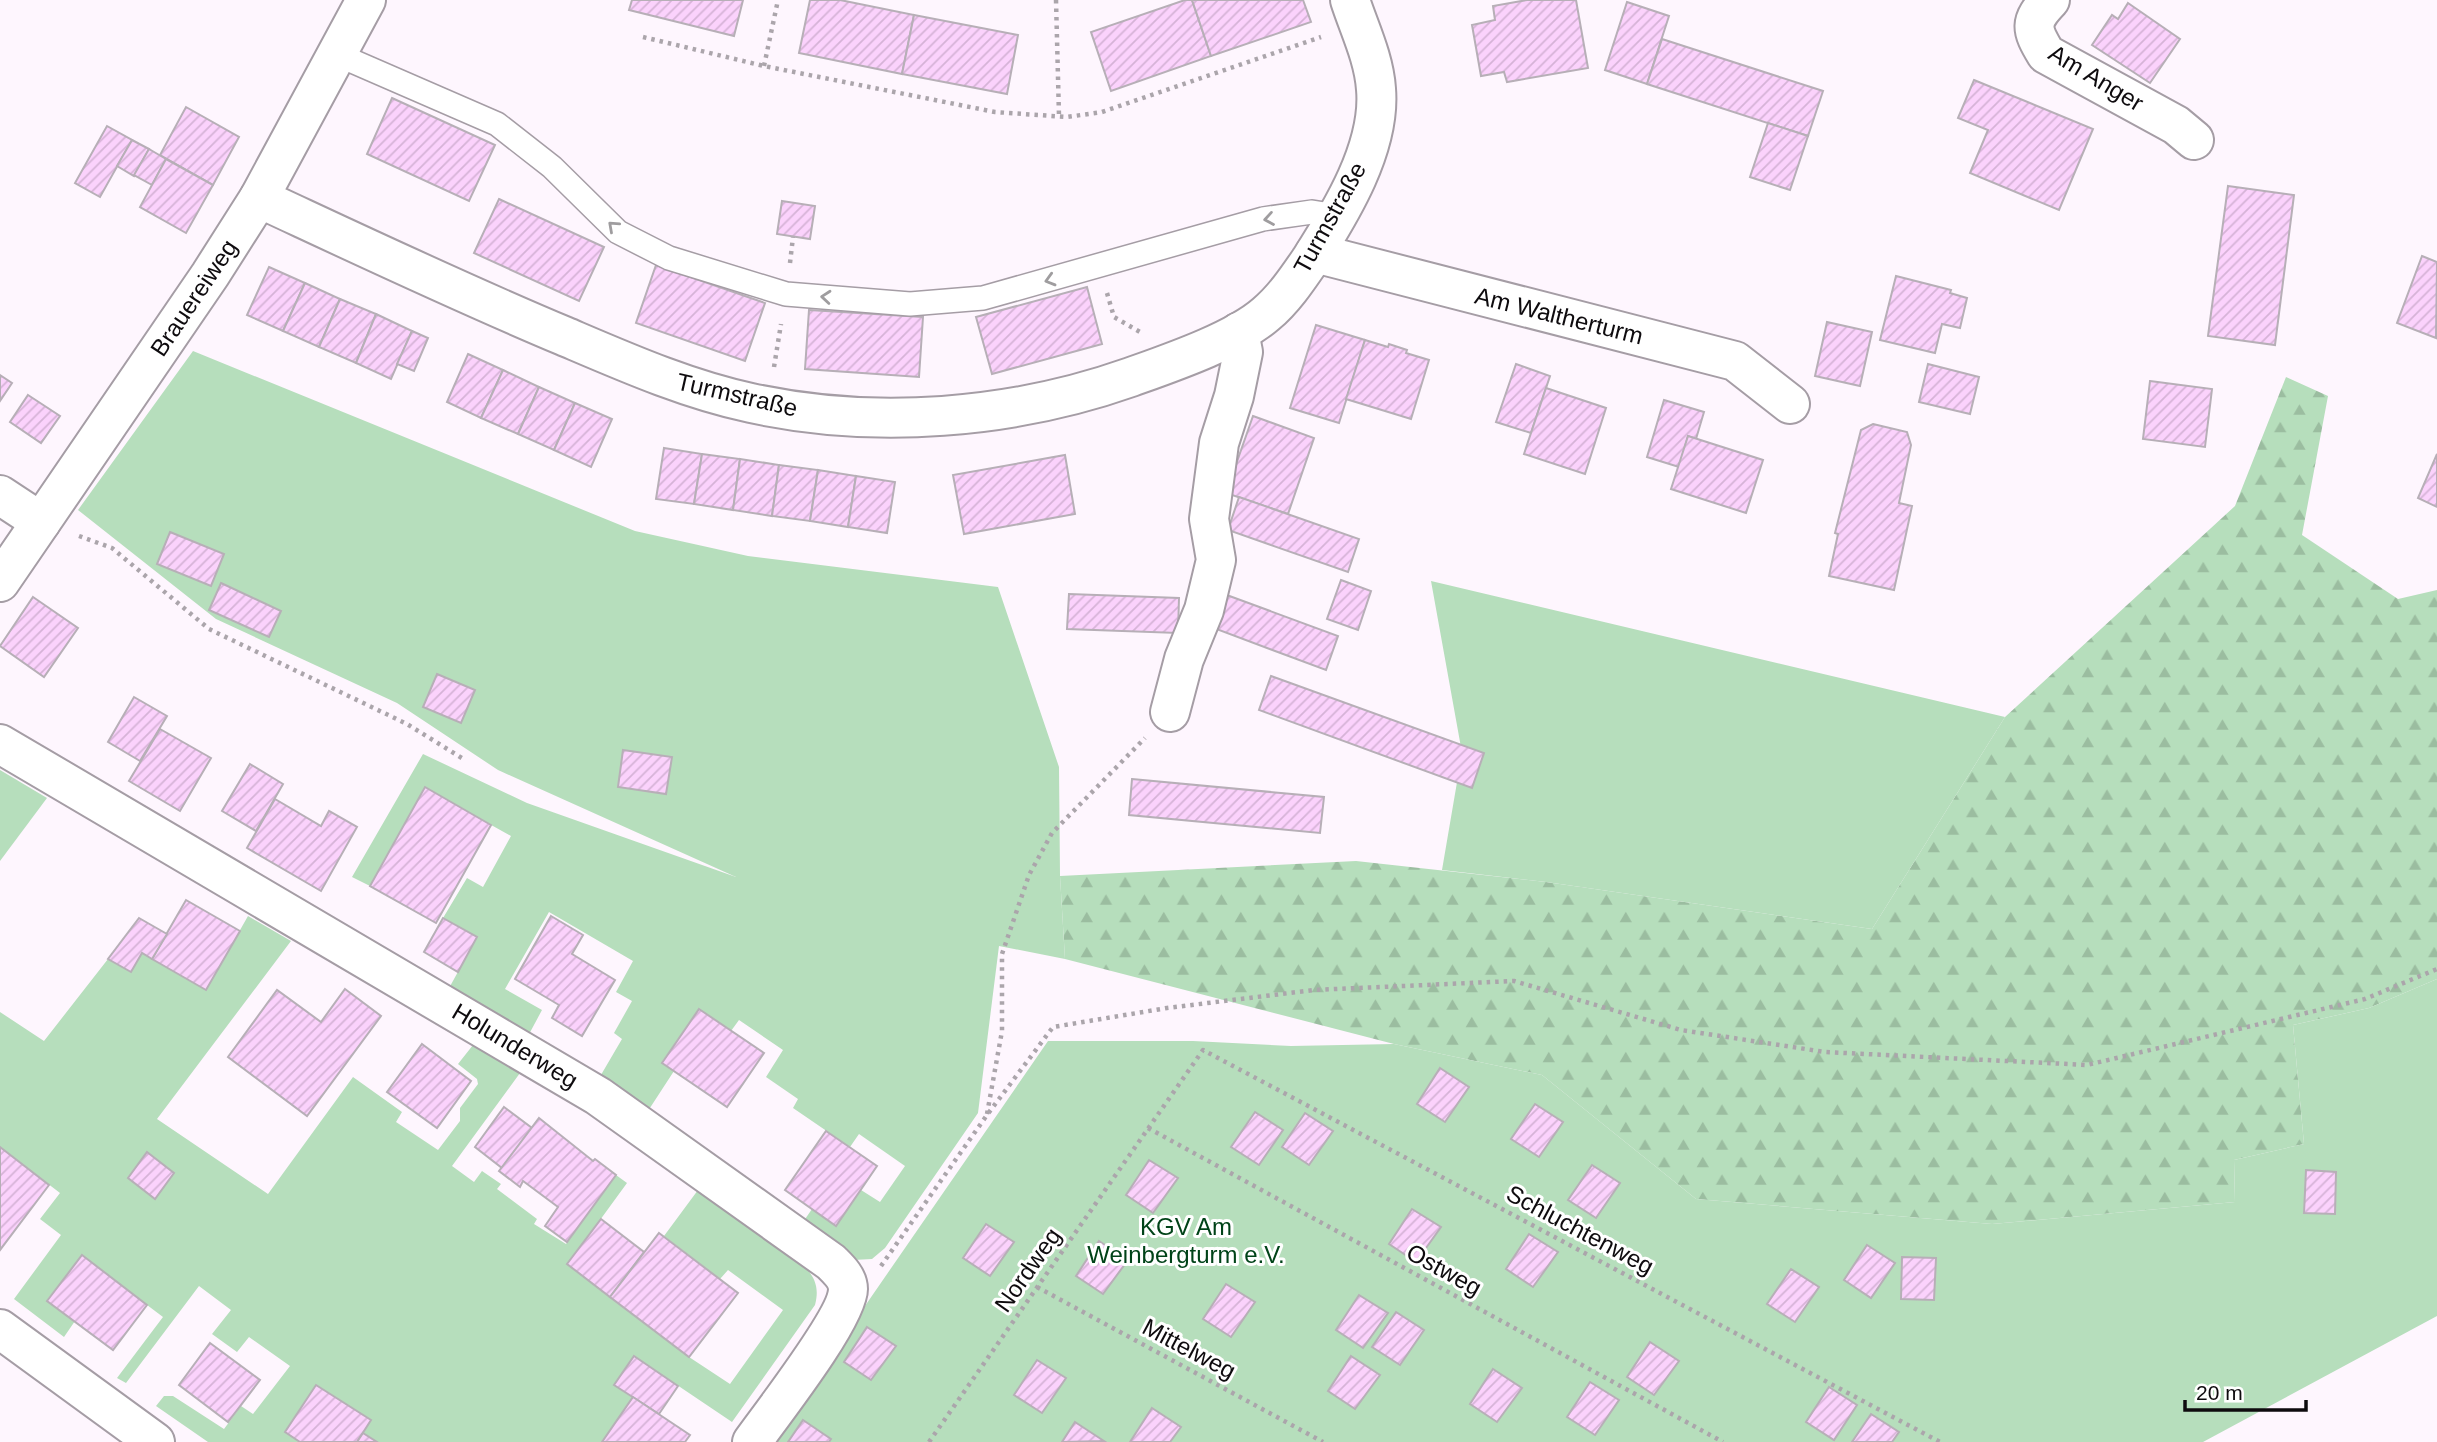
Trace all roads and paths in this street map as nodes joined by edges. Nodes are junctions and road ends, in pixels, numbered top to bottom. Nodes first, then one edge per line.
1 (366, 0) edge
2 (778, 0) edge
3 (1056, 0) edge
4 (2050, 0) edge
5 (1354, 13) edge
6 (643, 37) dead end
7 (336, 54) junction
8 (764, 66) junction
9 (1059, 116) junction
10 (2194, 140) dead end
11 (259, 198) junction
12 (1337, 216) junction
13 (1315, 253) junction
14 (1099, 266) junction
15 (1239, 332) junction
16 (1154, 369) junction
17 (1790, 404) dead end
18 (0, 495) edge
19 (41, 522) junction
20 (0, 582) edge
21 (1170, 712) joint
22 (0, 744) edge
23 (465, 760) dead end
24 (2437, 969) edge
25 (1203, 1050) joint
26 (987, 1115) junction
27 (1148, 1128) junction
28 (848, 1287) junction
29 (1037, 1287) junction
30 (0, 1329) edge
31 (155, 1442) edge
32 (752, 1442) edge
33 (929, 1442) edge
34 (1323, 1442) edge
35 (1723, 1442) edge
36 (1940, 1442) edge

1 - 7 street, Brauereiweg
2 - 8 path
3 - 9 path
4 - 10 street, Am Anger
5 - 9 path
5 - 12 street, Turmstraße
6 - 8 path
7 - 11 street, Brauereiweg
14 -> 7 lane
8 - 9 path
11 - 16 street, Turmstraße
11 - 19 street, Brauereiweg
12 - 13 street, Turmstraße
12 -> 14 lane
13 - 15 street, Turmstraße
13 - 17 street, Am Waltherturm
14 - 16 path
15 - 16 street, Turmstraße
15 - 21 street
18 - 19 street
19 - 20 street, Brauereiweg
19 - 23 path
21 - 26 path
22 - 28 street, Holunderweg
24 - 26 path
25 - 27 path, Nordweg
25 - 36 path, Schluchtenweg
26 - 28 path
27 - 29 path, Nordweg
27 - 35 path, Ostweg
28 - 32 street
29 - 33 path, Nordweg
29 - 34 path, Mittelweg
30 - 31 street

